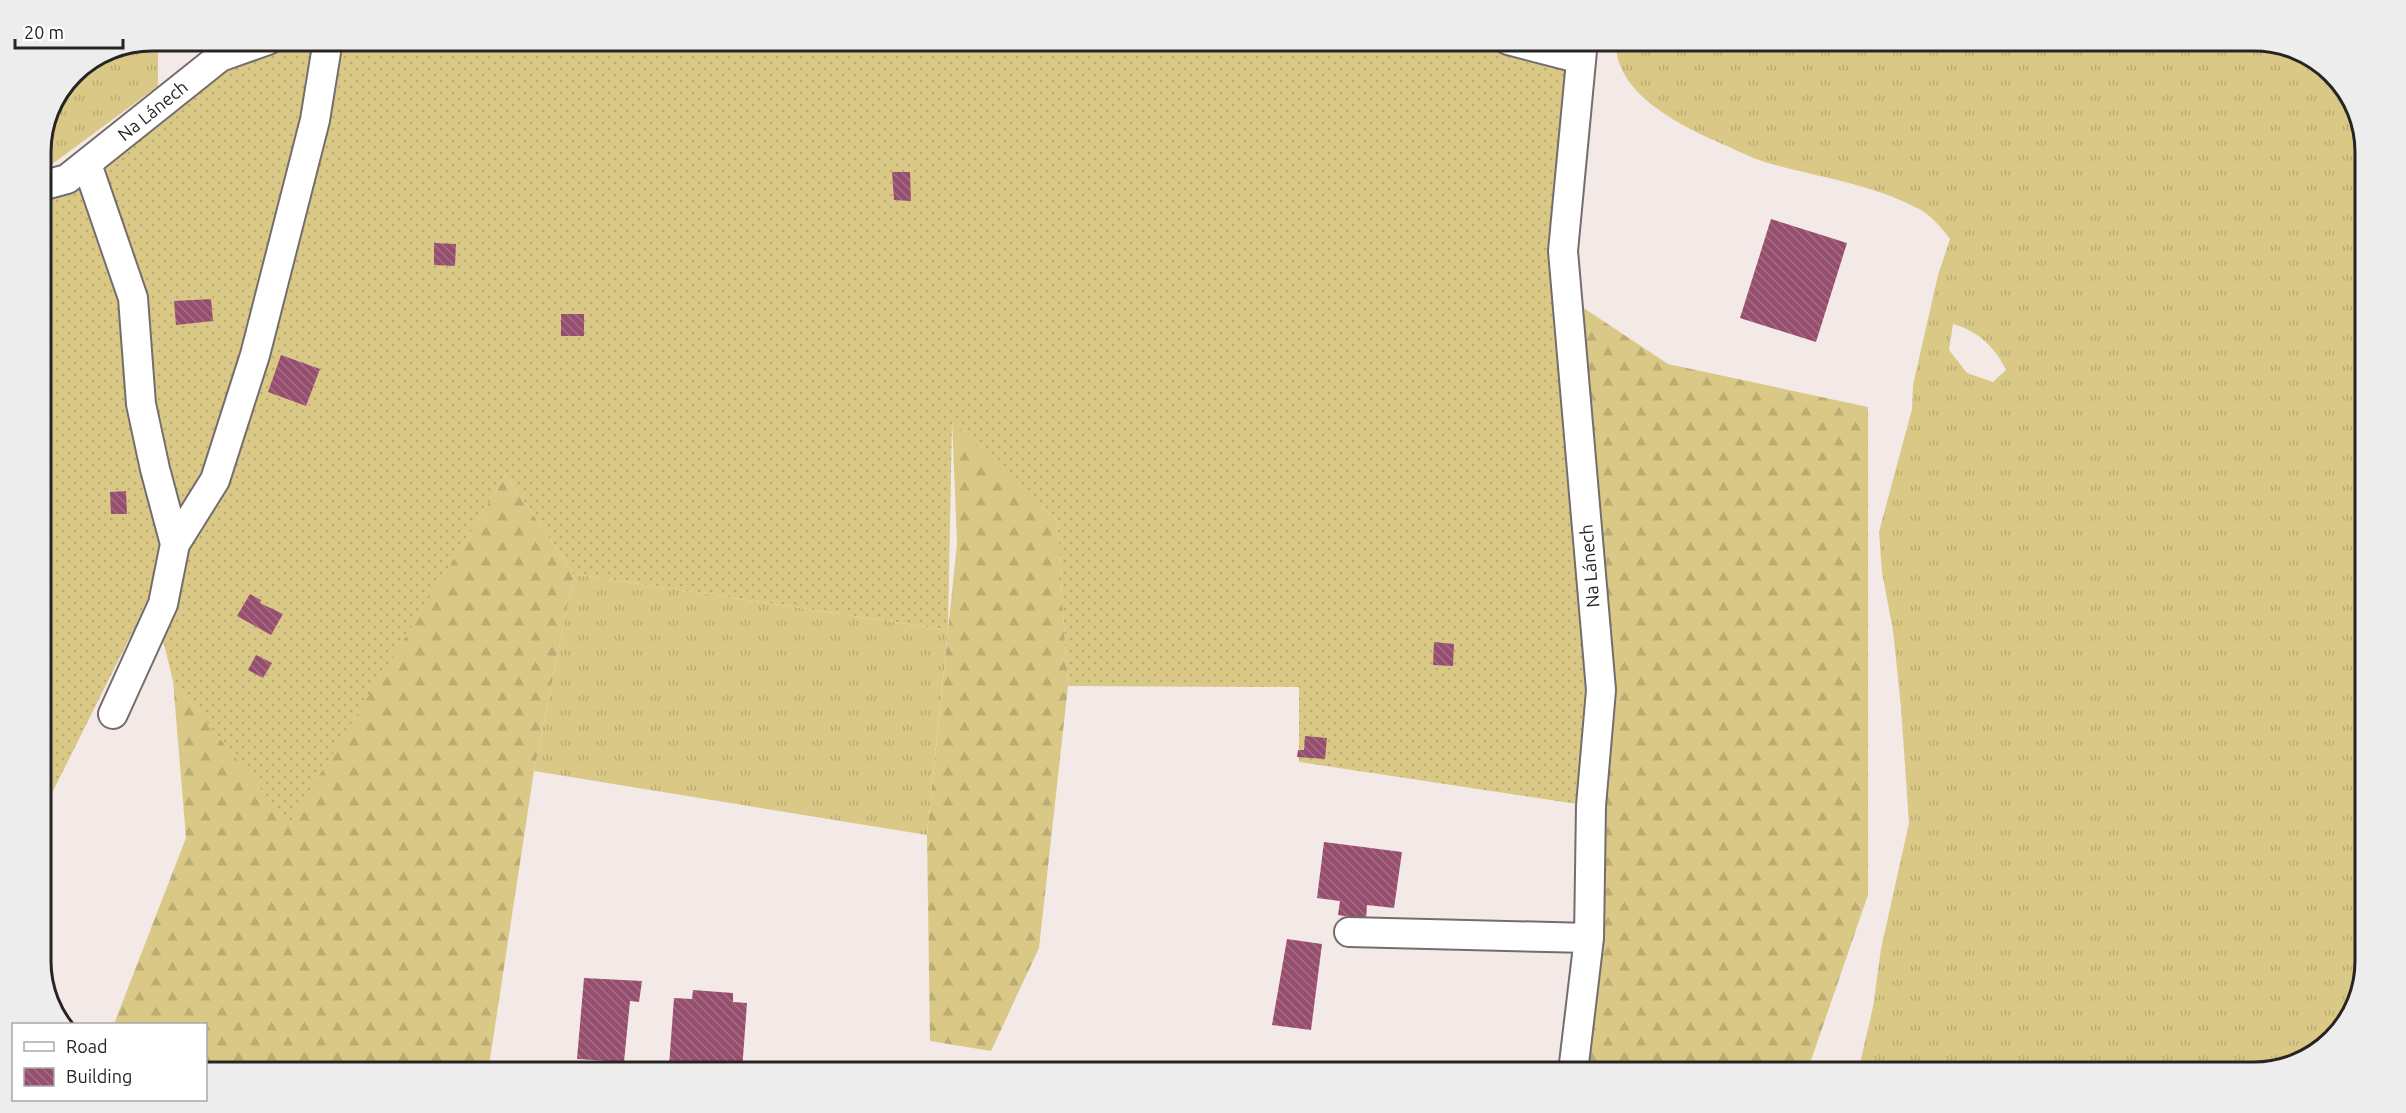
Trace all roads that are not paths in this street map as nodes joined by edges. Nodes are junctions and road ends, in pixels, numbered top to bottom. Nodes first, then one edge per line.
1 (237, 51) edge
2 (326, 51) edge
3 (1582, 51) edge
4 (87, 164) junction
5 (51, 183) edge
6 (175, 544) junction
7 (113, 714) dead end
8 (1349, 932) dead end
9 (1590, 938) junction
10 (1574, 1062) edge

1 - 4 street, Na Lánech
2 - 6 street
3 - 9 street, Na Lánech
4 - 5 street, Na Lánech
4 - 6 street
6 - 7 street
8 - 9 street
9 - 10 street, Na Lánech

